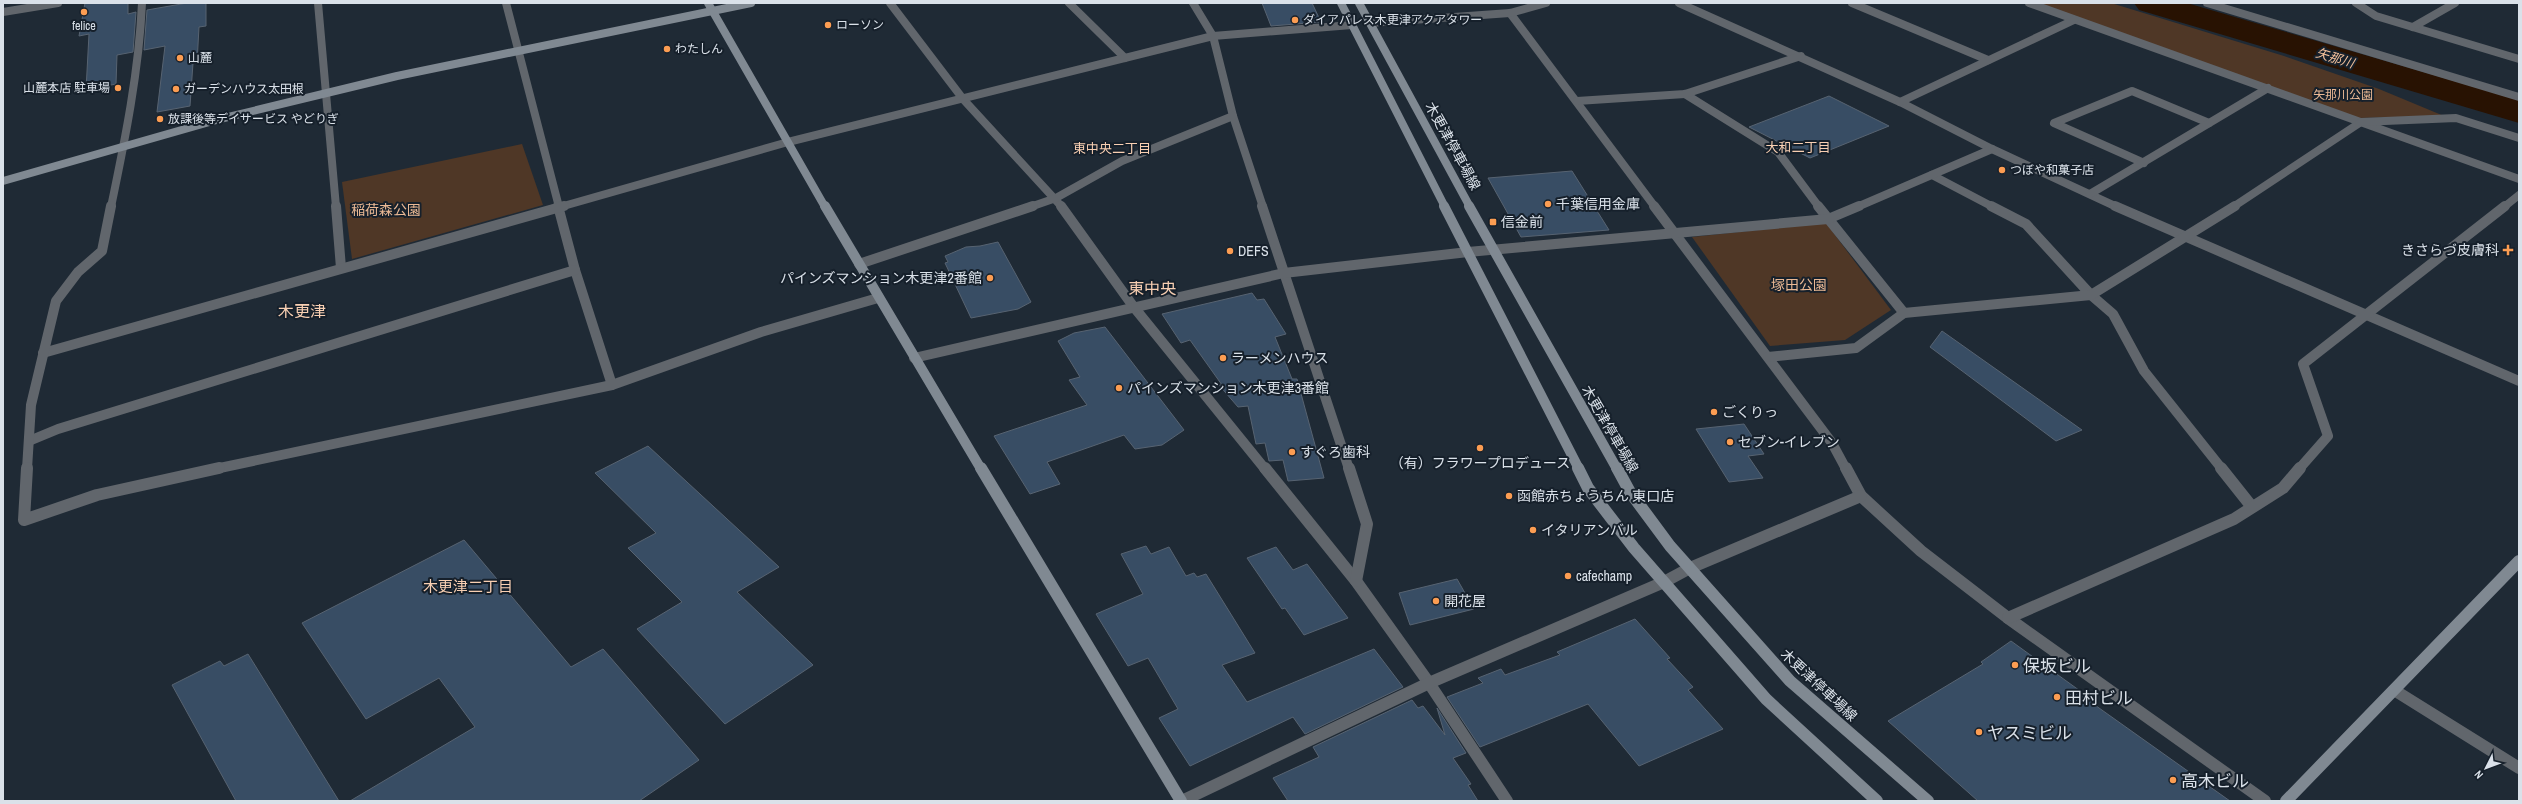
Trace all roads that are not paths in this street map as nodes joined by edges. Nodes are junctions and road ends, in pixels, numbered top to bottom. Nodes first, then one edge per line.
1 (58, 3) edge
2 (142, 3) edge
3 (318, 3) edge
4 (506, 3) edge
5 (751, 3) edge
6 (890, 3) edge
7 (1068, 3) edge
8 (1193, 3) edge
9 (1341, 3) edge
10 (1358, 3) edge
11 (1546, 3) edge
12 (1679, 3) edge
13 (1852, 3) edge
14 (2029, 3) edge
15 (2207, 3) edge
16 (2356, 3) edge
17 (2455, 3) edge
18 (710, 7) edge
19 (3, 12) edge
20 (1510, 13) junction
21 (2074, 20) junction
22 (1370, 24) junction
23 (1352, 25) junction
24 (2413, 27) junction
25 (1213, 36) junction
26 (518, 51) junction
27 (1801, 56) junction
28 (1125, 58) junction
29 (2519, 59) edge
30 (1988, 60) junction
31 (2268, 88) junction
32 (326, 94) junction
33 (1685, 94) junction
34 (2519, 97) edge
35 (964, 99) junction
36 (1577, 101) junction
37 (1900, 102) junction
38 (1233, 116) junction
39 (2361, 122) junction
40 (2209, 124) junction
41 (2519, 138) edge
42 (788, 142) junction
43 (124, 145) junction
44 (1992, 149) junction
45 (2144, 163) junction
46 (1932, 175) junction
47 (2519, 179) edge
48 (3, 181) edge
49 (2090, 194) junction
50 (2519, 195) edge
51 (1056, 198) junction
52 (559, 206) junction
53 (1828, 219) junction
54 (1675, 233) junction
55 (2186, 238) junction
56 (1493, 250) junction
57 (1468, 252) junction
58 (859, 264) junction
59 (341, 268) junction
60 (575, 270) junction
61 (1284, 273) junction
62 (2091, 295) junction
63 (878, 298) junction
64 (1132, 306) junction
65 (1904, 313) junction
66 (2367, 315) junction
67 (43, 353) junction
68 (1768, 357) junction
69 (914, 358) junction
70 (2519, 381) edge
71 (612, 385) junction
72 (28, 441) junction
73 (1861, 496) junction
74 (2252, 507) junction
75 (2519, 561) edge
76 (1690, 568) junction
77 (1356, 581) junction
78 (1664, 582) junction
79 (2008, 618) junction
80 (1429, 683) junction
81 (2394, 690) junction
82 (2519, 768) edge
83 (1182, 801) edge
84 (1507, 801) edge
85 (1877, 801) edge
86 (1928, 801) edge
87 (2265, 801) edge
88 (2286, 801) edge

1 - 19 street
2 - 43 street
3 - 32 street
4 - 26 street
5 - 18 street
6 - 35 street
7 - 28 street
8 - 25 street
9 - 23 street
10 - 22 street, 木更津停車場線
11 - 20 street
12 - 27 street
13 - 30 street
14 - 21 street
15 - 34 street
16 - 24 street
17 - 24 street
18 - 26 street
18 - 42 street
20 - 22 street
20 - 36 street
21 - 30 street
21 - 31 street
22 - 56 street, 木更津停車場線
23 - 25 street
23 - 57 street
24 - 29 street
25 - 28 street
25 - 38 street
26 - 32 street
26 - 52 street
27 - 33 street
27 - 37 street
28 - 35 street
30 - 37 street
31 - 39 street
31 - 40 street
32 - 43 street
32 - 59 street
33 - 36 street
33 - 53 street
35 - 42 street
35 - 51 street
36 - 54 street
37 - 44 street
38 - 51 street
38 - 61 street
39 - 41 street
39 - 47 street
39 - 55 street
40 - 45 street
40 - 45 street
42 - 52 street
42 - 58 street
43 - 48 street
43 - 67 street
44 - 46 street
44 - 49 street
45 - 49 street
46 - 53 street
46 - 62 street
49 - 55 street
50 - 66 street
51 - 58 street
51 - 64 street
52 - 59 street
52 - 60 street
53 - 54 street
53 - 65 street
54 - 56 street
54 - 68 street
55 - 62 street
55 - 66 street
56 - 57 street
56 - 76 street, 木更津停車場線
57 - 61 street
57 - 78 street
58 - 63 street
59 - 67 street
60 - 71 street
60 - 72 street
61 - 64 street
61 - 77 street
62 - 65 street
62 - 74 street
63 - 69 street
63 - 71 street
64 - 69 street
64 - 77 street
65 - 68 street
66 - 70 street
66 - 74 street
67 - 72 street
68 - 73 street
69 - 83 street
71 - 72 street
73 - 76 street
73 - 79 street
74 - 79 street
75 - 81 street
76 - 78 street
76 - 86 street, 木更津停車場線
77 - 80 street
78 - 80 street
78 - 85 street
79 - 87 street
80 - 83 street
80 - 84 street
81 - 82 street
81 - 88 street

